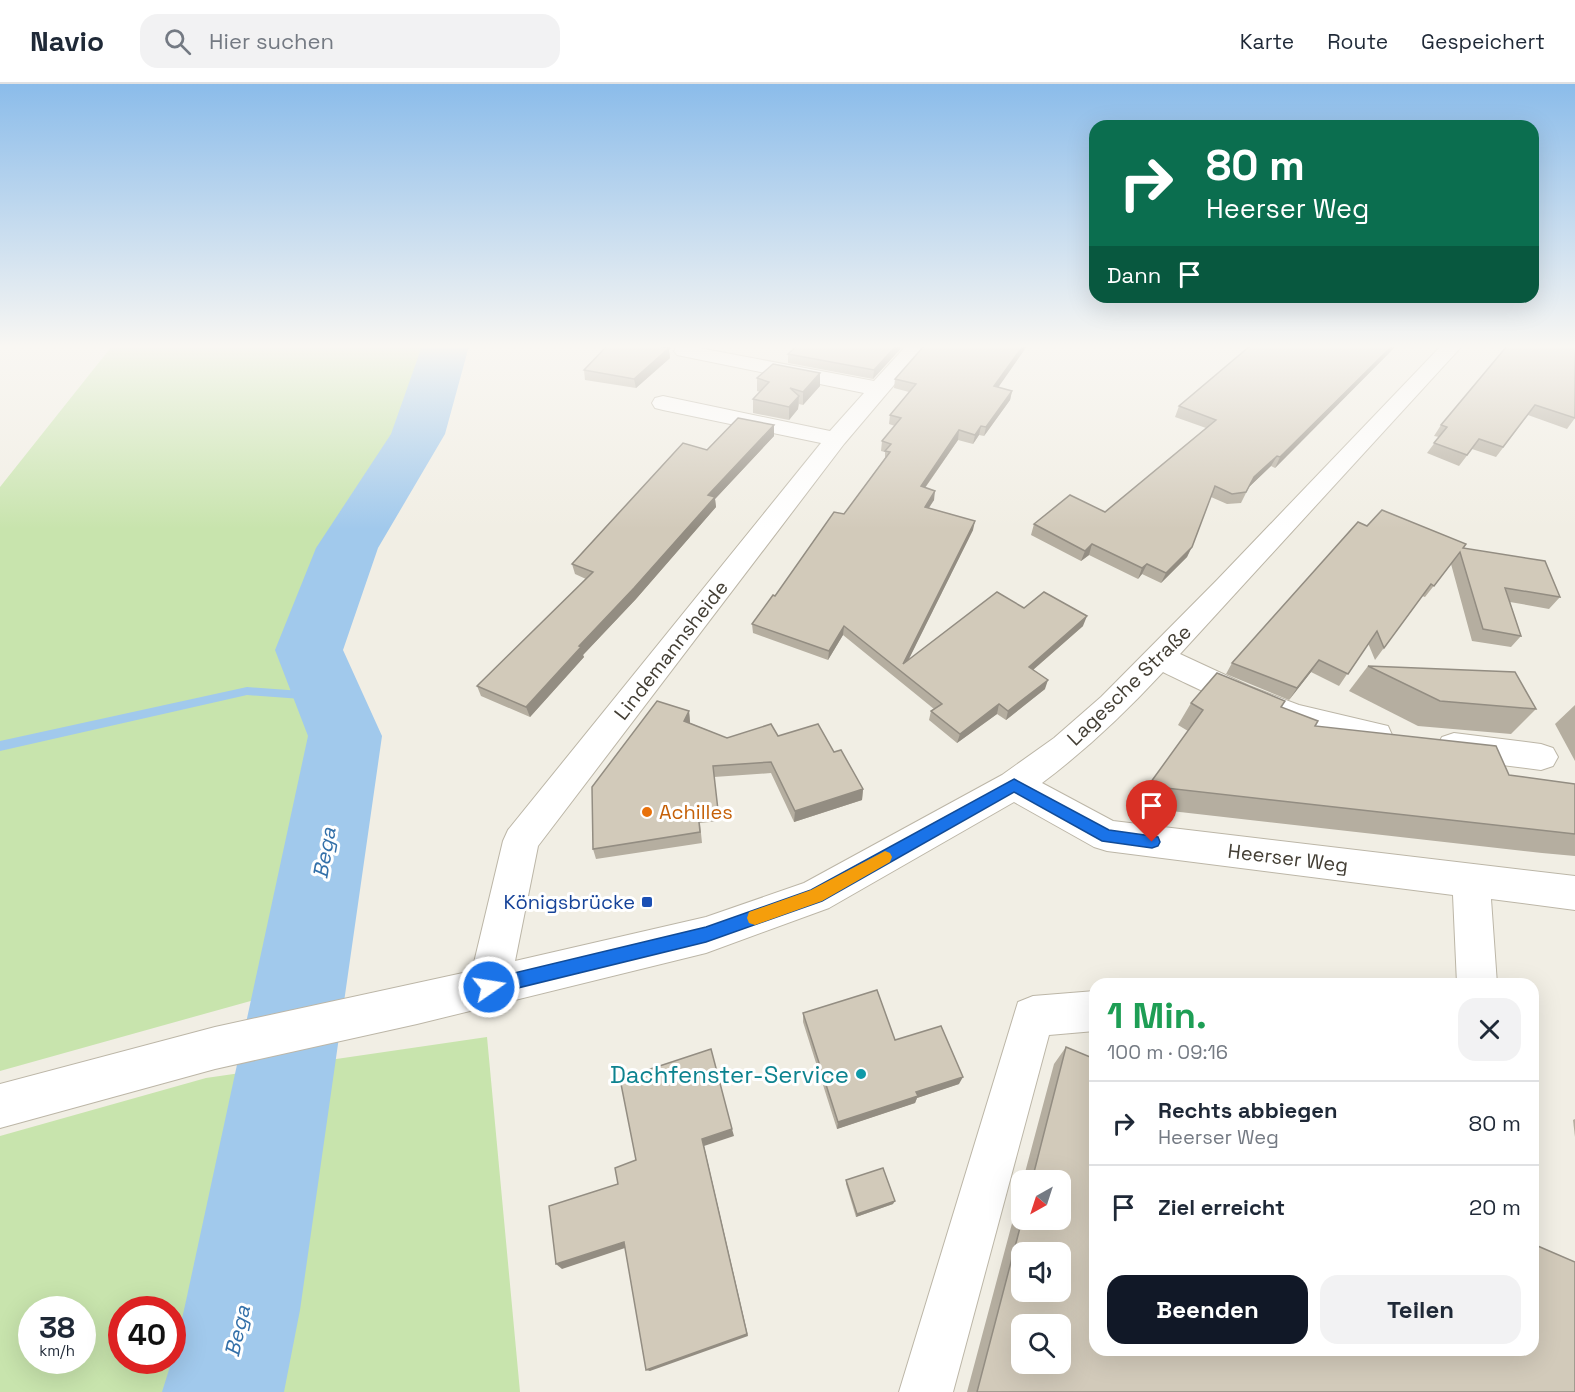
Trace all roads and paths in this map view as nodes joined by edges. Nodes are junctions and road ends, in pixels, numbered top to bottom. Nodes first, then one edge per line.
1 (682, 407) edge
2 (863, 407) edge
3 (1395, 407) edge
4 (836, 439) junction
5 (1160, 657) junction
6 (1541, 757) dead end
7 (1014, 785) junction
8 (1471, 880) junction
9 (1575, 893) edge
10 (1477, 978) edge
11 (489, 987) junction
12 (1089, 1011) edge
13 (0, 1106) edge
14 (926, 1392) edge

1 - 4 street
2 - 4 street, Lindemannsheide
3 - 5 street, Lagesche Straße
4 - 11 street, Lindemannsheide
5 - 6 street
5 - 7 street, Lagesche Straße
7 - 8 street, Heerser Weg
7 - 11 street, Lagesche Straße
8 - 9 street, Heerser Weg
8 - 10 street
11 - 13 street, Lagesche Straße
12 - 14 street

